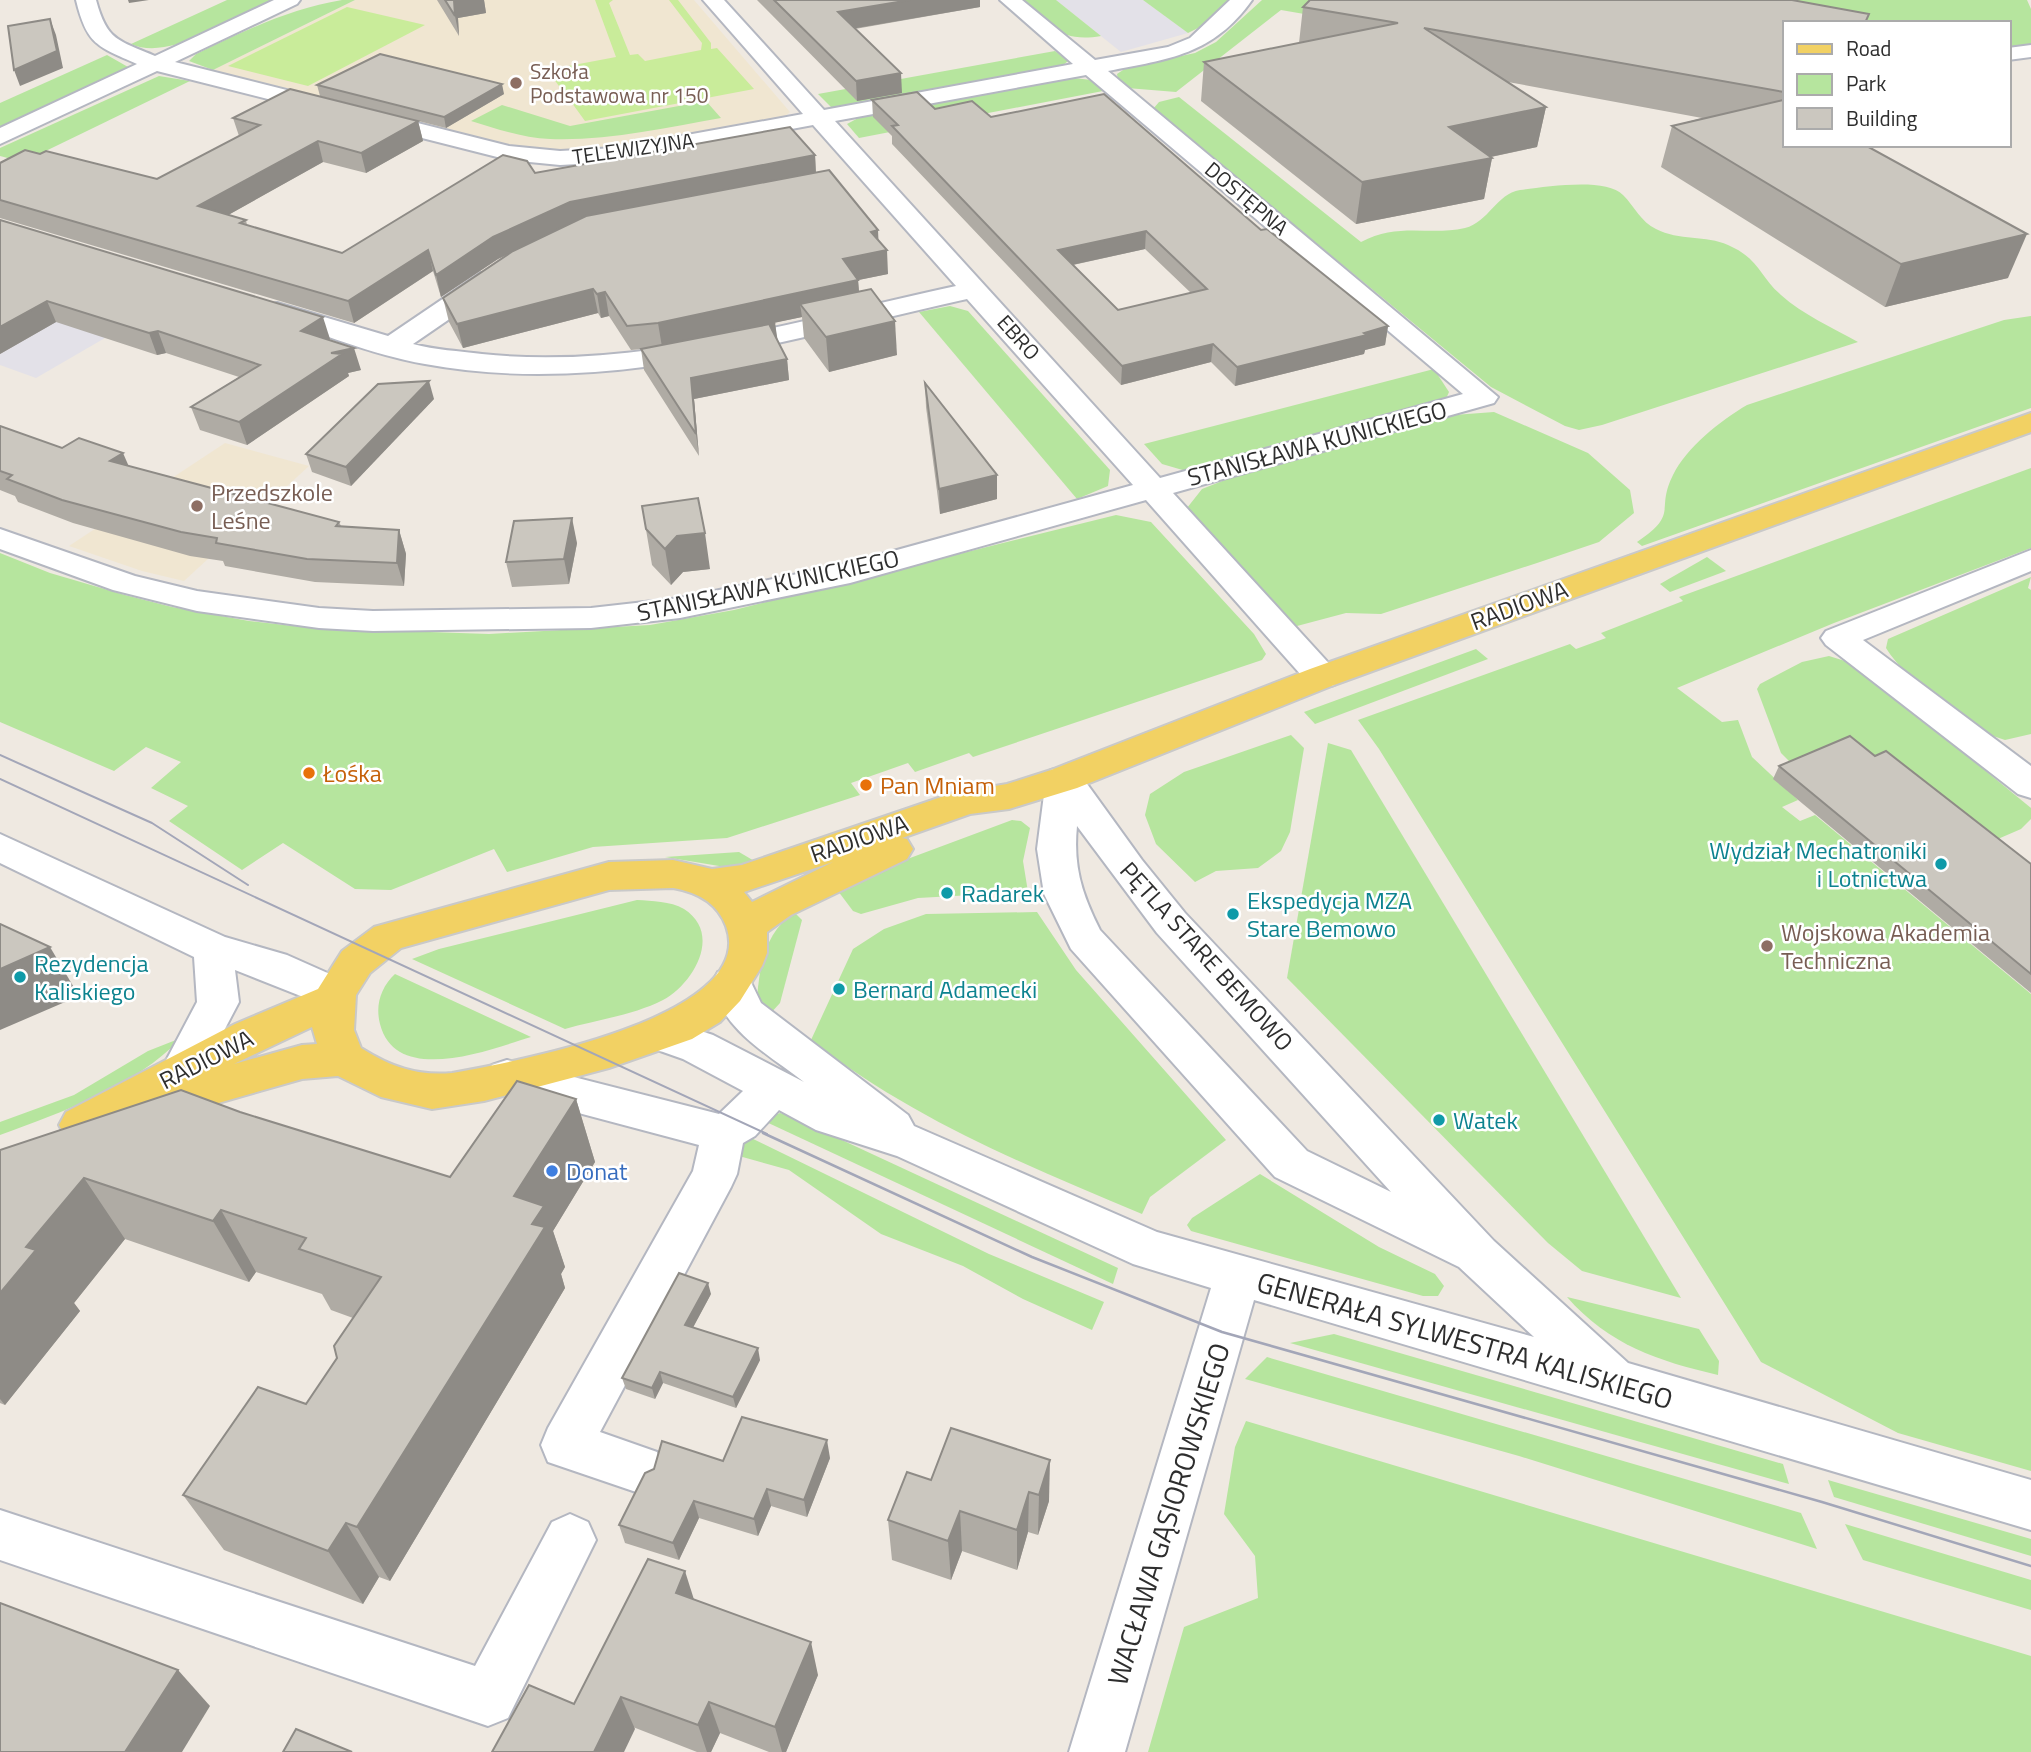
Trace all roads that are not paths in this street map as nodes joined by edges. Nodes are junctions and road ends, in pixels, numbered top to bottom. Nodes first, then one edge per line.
1 (86, 0) edge
2 (290, 0) edge
3 (713, 0) edge
4 (1010, 0) edge
5 (1242, 0) edge
6 (2031, 51) edge
7 (2010, 54) edge
8 (155, 64) junction
9 (1091, 68) junction
10 (817, 118) junction
11 (0, 137) edge
12 (870, 175) junction
13 (843, 181) dead end
14 (515, 262) edge
15 (976, 289) junction
16 (253, 303) edge
17 (393, 345) junction
18 (1484, 397) joint
19 (2031, 422) edge
20 (1154, 488) junction
21 (0, 538) edge
22 (2031, 560) edge
23 (1322, 677) junction
24 (1064, 779) junction
25 (2031, 785) edge
26 (1009, 796) junction
27 (5, 856) edge
28 (710, 883) junction
29 (746, 926) junction
30 (213, 949) junction
31 (732, 983) junction
32 (342, 985) junction
33 (664, 1035) junction
34 (344, 1059) junction
35 (181, 1072) junction
36 (507, 1077) junction
37 (772, 1088) junction
38 (80, 1125) junction
39 (723, 1133) junction
40 (40, 1140) edge
41 (911, 1143) junction
42 (1478, 1255) junction
43 (1238, 1276) junction
44 (1615, 1381) junction
45 (639, 1469) dead end
46 (2031, 1505) edge
47 (0, 1535) edge
48 (570, 1540) dead end
49 (1097, 1752) edge

1 - 8 street, TELEWIZYJNA
2 - 8 street
3 - 10 street, EBRO
4 - 9 street, DOSTĘPNA
5 - 9 street, TELEWIZYJNA
6 - 7 street
8 - 10 street, TELEWIZYJNA
8 - 11 street
9 - 10 street, TELEWIZYJNA
9 - 18 street, DOSTĘPNA
10 - 12 street, EBRO
12 - 13 street
12 - 15 street, EBRO
14 - 17 street
15 - 17 street
15 - 20 street, EBRO
16 - 17 street
18 - 20 street, STANISŁAWA KUNICKIEGO
19 - 23 main road, RADIOWA
20 - 21 street, STANISŁAWA KUNICKIEGO
20 - 23 street, EBRO
22 - 25 street
23 - 24 main road, RADIOWA
24 - 26 main road, RADIOWA
24 - 42 street, PĘTLA STARE BEMOWO
24 - 42 street, PĘTLA STARE BEMOWO
26 - 28 main road, RADIOWA
26 - 29 main road, RADIOWA
27 - 30 street
28 - 29 main road
28 - 32 main road, RADIOWA
29 - 31 main road
30 - 32 street
30 - 35 street
31 - 33 main road
31 - 41 street, GENERAŁA SYLWESTRA KALISKIEGO
32 - 34 main road
32 - 35 main road, RADIOWA
33 - 36 main road
33 - 37 street, GENERAŁA SYLWESTRA KALISKIEGO
34 - 36 main road
34 - 38 main road, RADIOWA
35 - 38 main road, RADIOWA
36 - 39 street
37 - 39 street
37 - 41 street, GENERAŁA SYLWESTRA KALISKIEGO
38 - 40 main road, RADIOWA
39 - 45 street
41 - 43 street, GENERAŁA SYLWESTRA KALISKIEGO
42 - 44 street, PĘTLA STARE BEMOWO
43 - 44 street, GENERAŁA SYLWESTRA KALISKIEGO
43 - 49 street, WACŁAWA GĄSIOROWSKIEGO
44 - 46 street, GENERAŁA SYLWESTRA KALISKIEGO
47 - 48 street

